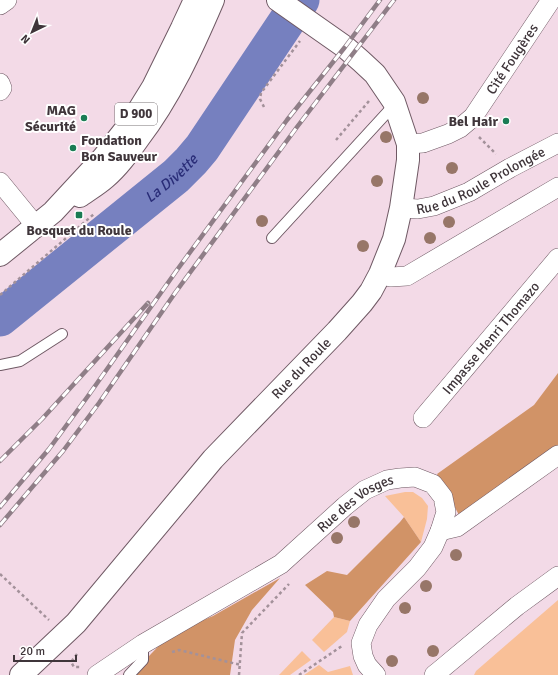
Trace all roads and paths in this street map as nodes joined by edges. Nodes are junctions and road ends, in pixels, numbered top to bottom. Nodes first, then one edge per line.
1 (7, 0) edge
2 (195, 0) edge
3 (213, 0) edge
4 (278, 0) edge
5 (551, 0) edge
6 (0, 5) edge
7 (312, 24) junction
8 (0, 83) edge
9 (382, 85) junction
10 (0, 91) edge
11 (394, 105) junction
12 (264, 107) dead end
13 (336, 140) dead end
14 (558, 143) edge
15 (408, 144) junction
16 (0, 182) edge
17 (558, 187) edge
18 (401, 208) junction
19 (53, 212) junction
20 (36, 226) junction
21 (272, 238) dead end
22 (0, 255) edge
23 (558, 258) edge
24 (380, 274) junction
25 (62, 334) dead end
26 (0, 365) edge
27 (422, 418) dead end
28 (558, 455) edge
29 (440, 531) junction
30 (0, 574) edge
31 (558, 576) edge
32 (294, 579) dead end
33 (64, 634) junction
34 (362, 643) junction
35 (143, 644) junction
36 (166, 653) dead end
37 (241, 665) junction
38 (91, 670) edge
39 (21, 675) edge
40 (129, 675) edge
41 (239, 675) edge
42 (299, 675) edge
43 (376, 675) edge
44 (434, 675) edge

1 - 6 street
2 - 19 street, D 900
3 - 19 street, D 900
4 - 7 street, Rue du Roule
5 - 15 street, Cité Fougères
7 - 9 street, Rue du Roule
7 - 12 path
8 - 10 street
9 - 11 street, Rue du Roule
9 - 13 path
11 - 15 street, Rue du Roule
11 - 21 lane
14 - 18 street, Rue du Roule Prolongée
15 - 18 street, Rue du Roule
16 - 20 street
17 - 24 street
18 - 24 street, Rue du Roule
19 - 20 street, D 900
20 - 22 street, D 900
23 - 27 street, Impasse Henri Thomazo
24 - 33 street, Rue du Roule
25 - 26 lane
28 - 29 street
29 - 34 street, Rue des Vosges
29 - 35 street, Rue des Vosges
30 - 33 path
31 - 44 street
32 - 37 path
33 - 38 path
33 - 39 street, Rue du Roule
34 - 42 path
34 - 43 street
35 - 38 street, Rue des Vosges
35 - 40 lane
36 - 37 path
37 - 41 path

